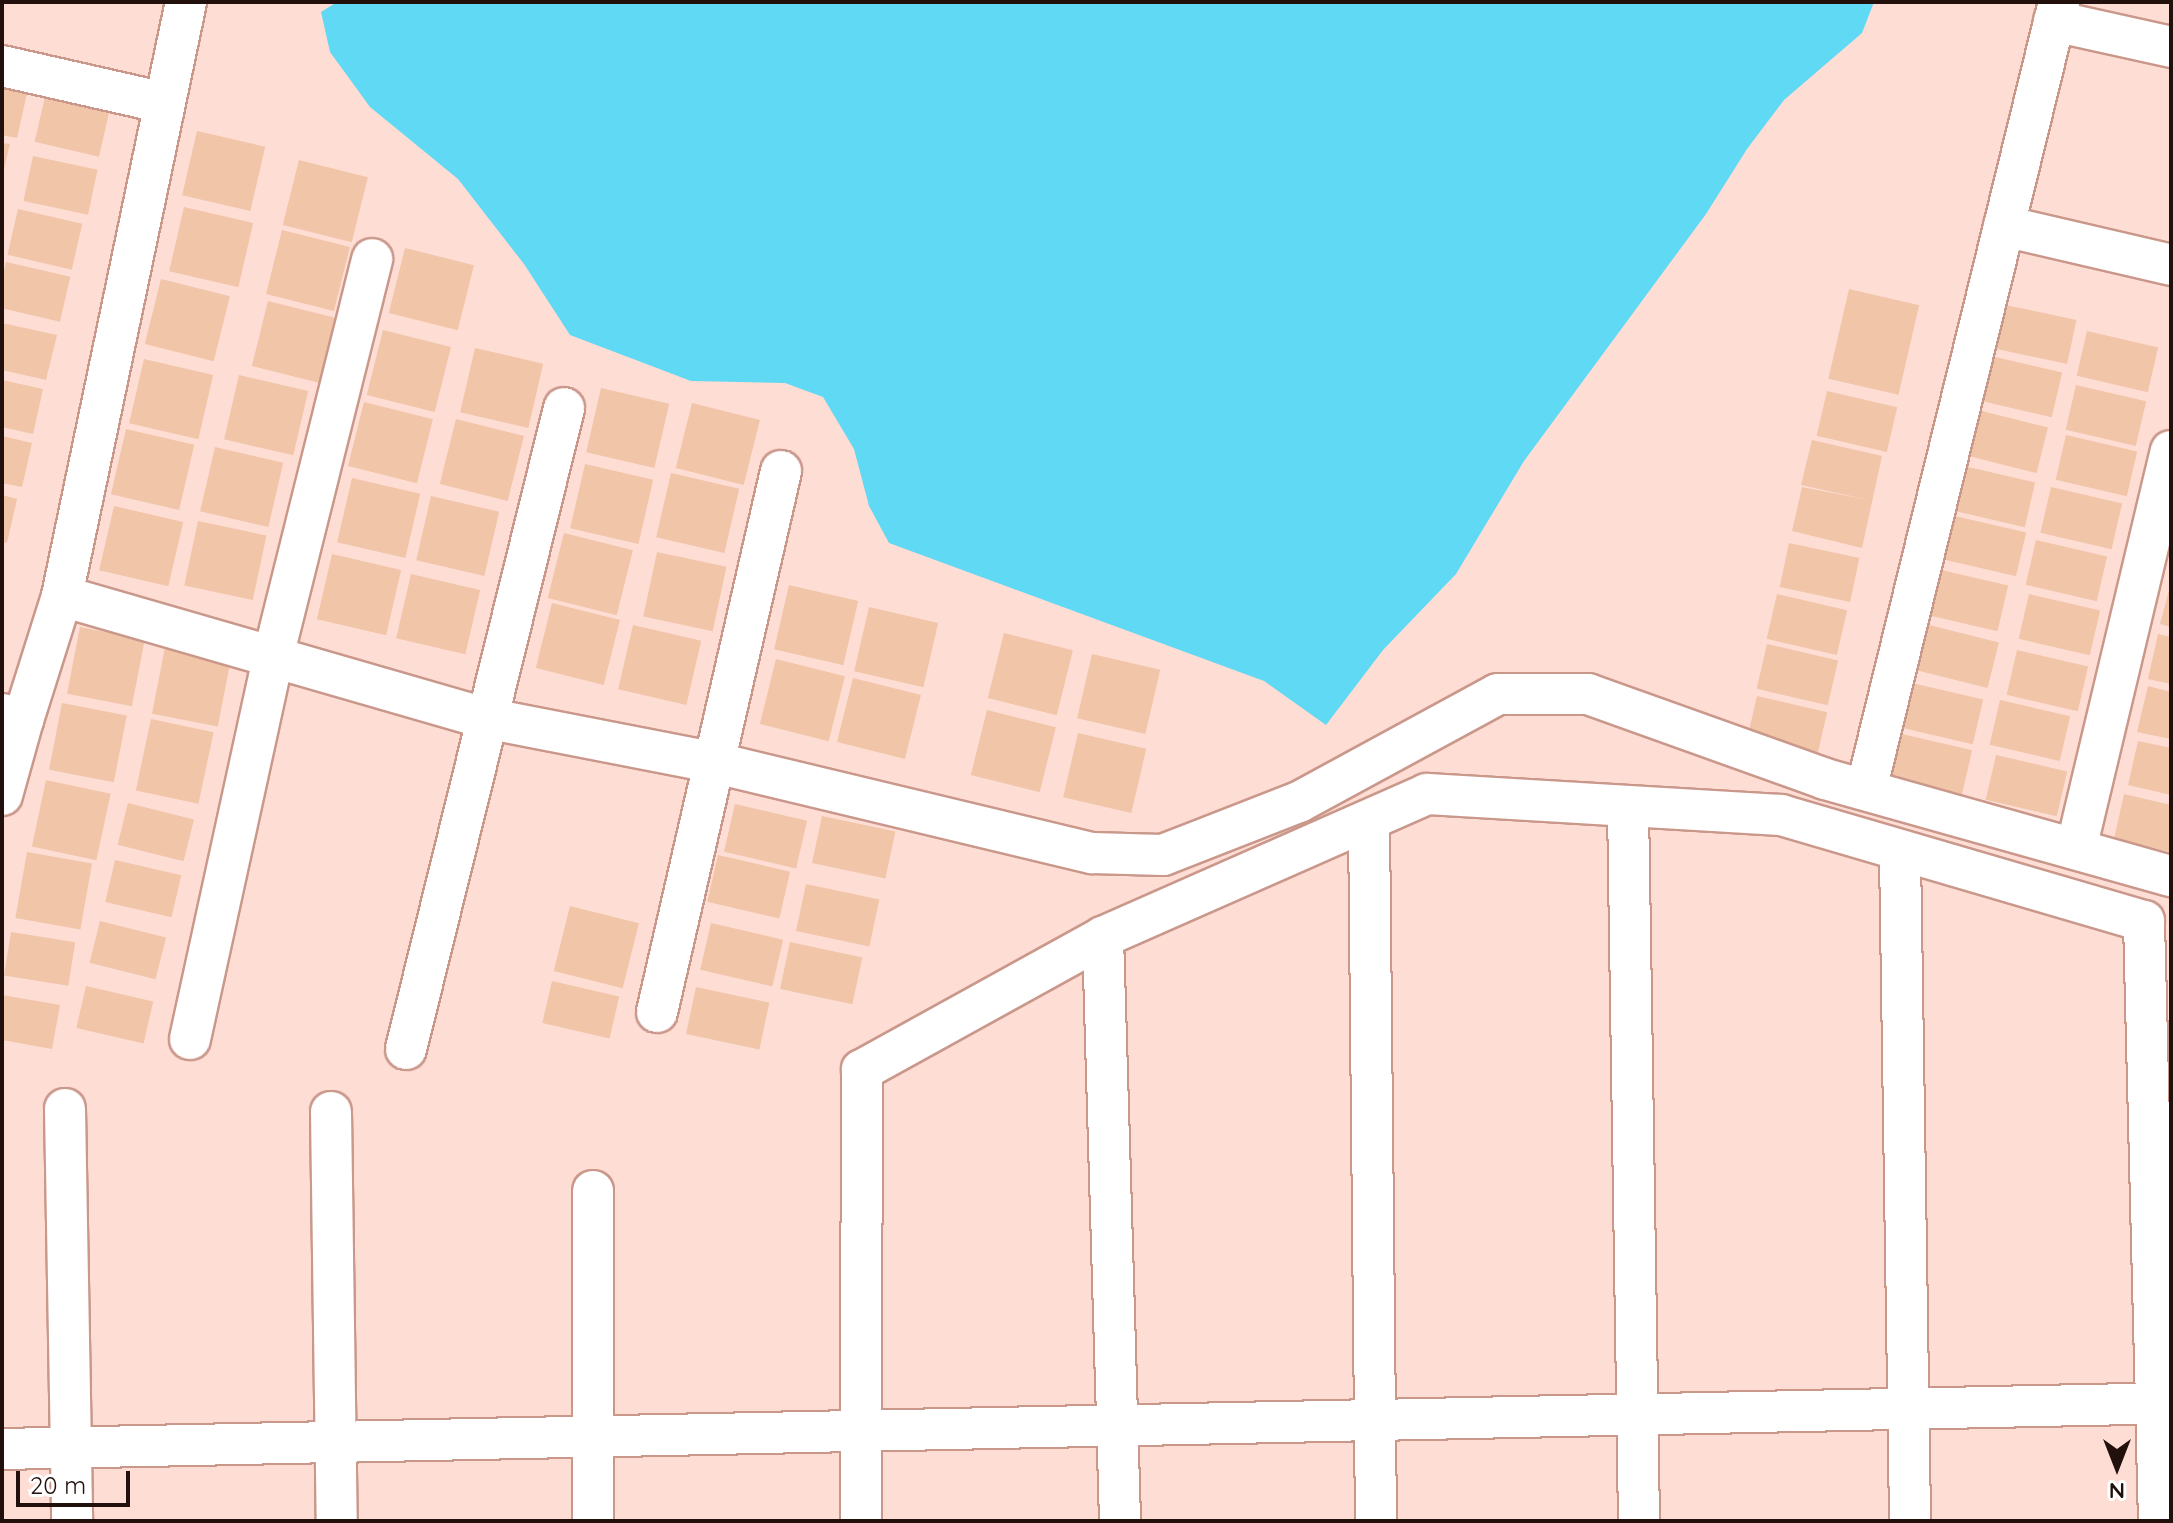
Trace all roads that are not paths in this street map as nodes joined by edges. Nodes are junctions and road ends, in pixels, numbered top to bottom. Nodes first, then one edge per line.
1 (186, 2) edge
2 (2056, 12) edge
3 (2171, 47) edge
4 (2, 66) edge
5 (165, 103) junction
6 (2004, 226) junction
7 (372, 259) dead end
8 (2171, 265) edge
9 (564, 408) dead end
10 (2171, 451) edge
11 (781, 471) dead end
12 (62, 596) junction
13 (273, 657) junction
14 (13, 717) edge
15 (485, 718) junction
16 (712, 762) junction
17 (1866, 790) junction
18 (2, 795) edge
19 (1628, 806) junction
20 (1369, 821) junction
21 (2076, 849) junction
22 (1900, 852) junction
23 (2171, 876) edge
24 (1103, 937) junction
25 (657, 1012) dead end
26 (190, 1039) dead end
27 (406, 1049) dead end
28 (65, 1109) dead end
29 (331, 1112) dead end
30 (593, 1191) dead end
31 (2164, 1403) edge
32 (1909, 1410) junction
33 (1374, 1416) junction
34 (1638, 1416) junction
35 (1118, 1426) junction
36 (860, 1433) junction
37 (590, 1437) junction
38 (336, 1441) junction
39 (71, 1446) junction
40 (2, 1449) edge
41 (72, 1521) edge
42 (337, 1521) edge
43 (593, 1521) edge
44 (861, 1521) edge
45 (1120, 1521) edge
46 (1376, 1521) edge
47 (1639, 1521) edge
48 (1910, 1521) edge
49 (2159, 1521) edge

1 - 5 street
2 - 3 street
2 - 6 street
4 - 5 street
5 - 12 street
6 - 8 street
6 - 17 street
7 - 13 street
9 - 15 street
10 - 21 street
11 - 16 street
12 - 13 street
12 - 14 street
13 - 15 street
13 - 26 street
14 - 18 street
15 - 16 street
15 - 27 street
16 - 17 street
16 - 25 street
17 - 21 street
19 - 20 street
19 - 22 street
19 - 34 street
20 - 24 street
20 - 33 street
21 - 23 street
22 - 31 street
22 - 32 street
24 - 35 street
24 - 36 street
28 - 39 street
29 - 38 street
30 - 37 street
31 - 32 street
31 - 49 street
32 - 34 street
32 - 48 street
33 - 34 street
33 - 35 street
33 - 46 street
34 - 47 street
35 - 36 street
35 - 45 street
36 - 37 street
36 - 44 street
37 - 38 street
37 - 43 street
38 - 39 street
38 - 42 street
39 - 40 street
39 - 41 street

